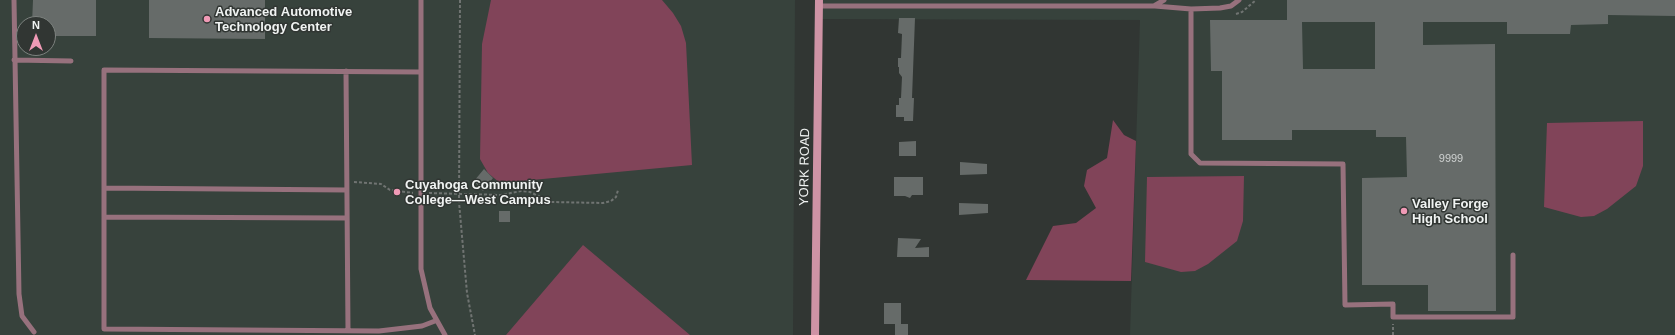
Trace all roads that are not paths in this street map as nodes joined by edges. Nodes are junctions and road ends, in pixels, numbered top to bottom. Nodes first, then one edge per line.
1 (14, 0) edge
2 (421, 0) edge
3 (1164, 0) edge
4 (1239, 0) edge
5 (819, 3) edge
6 (1154, 6) junction
7 (1191, 9) junction
8 (14, 60) junction
9 (71, 61) dead end
10 (346, 71) junction
11 (421, 72) junction
12 (104, 188) junction
13 (347, 190) junction
14 (104, 217) junction
15 (347, 218) junction
16 (1513, 255) dead end
17 (435, 321) junction
18 (348, 330) junction
19 (34, 332) dead end
20 (445, 335) edge
21 (815, 335) edge

1 - 8 lane
2 - 11 lane
3 - 6 lane
4 - 7 lane
5 - 6 lane
5 - 21 main road, YORK ROAD
6 - 7 lane
7 - 16 lane
8 - 9 lane
8 - 19 lane
10 - 11 lane
10 - 12 lane
10 - 13 lane
11 - 17 lane
12 - 13 lane
12 - 14 lane
13 - 15 lane
14 - 15 lane
14 - 18 lane
15 - 18 lane
17 - 18 lane
17 - 20 lane

